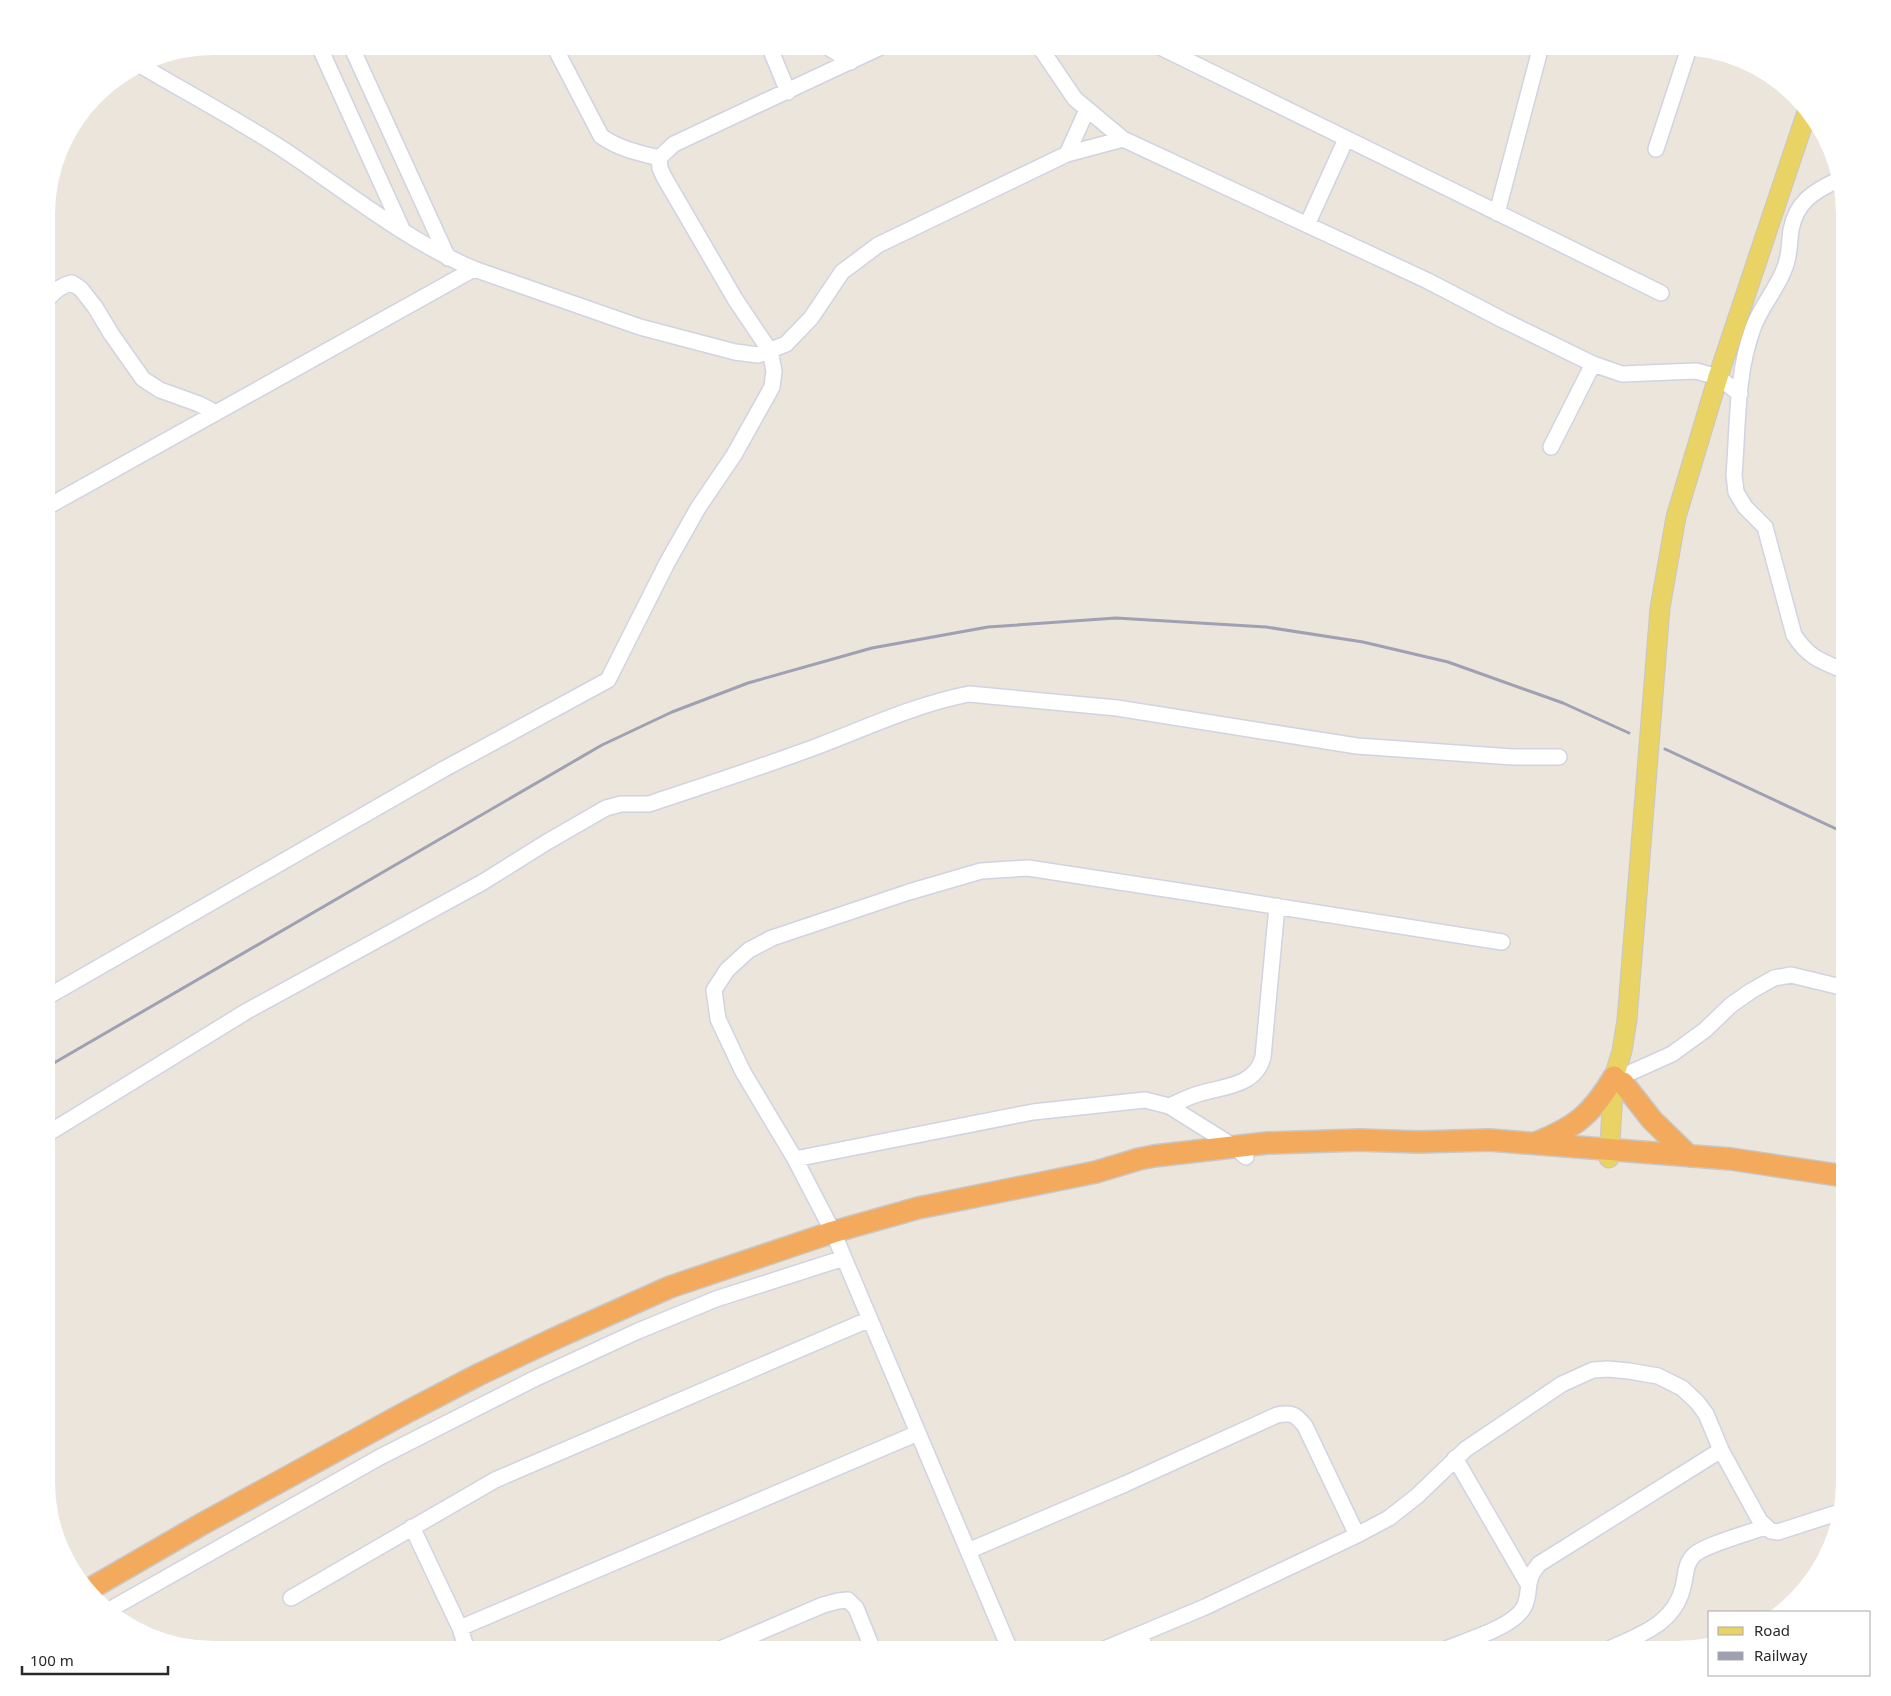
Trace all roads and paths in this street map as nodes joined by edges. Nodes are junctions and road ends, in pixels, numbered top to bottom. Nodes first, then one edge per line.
1 (323, 55) edge
2 (355, 55) edge
3 (559, 55) edge
4 (773, 55) edge
5 (840, 55) edge
6 (865, 55) edge
7 (1045, 55) edge
8 (1176, 55) edge
9 (1539, 55) edge
10 (1686, 55) edge
11 (851, 62) junction
12 (147, 69) edge
13 (788, 92) junction
14 (1087, 110) junction
15 (1805, 119) edge
16 (1123, 139) junction
17 (1346, 140) junction
18 (1656, 149) dead end
19 (1067, 154) junction
20 (660, 158) junction
21 (1833, 182) edge
22 (1496, 213) junction
23 (1307, 225) junction
24 (402, 229) junction
25 (444, 255) junction
26 (474, 269) junction
27 (437, 289) junction
28 (55, 291) edge
29 (1661, 293) dead end
30 (770, 351) junction
31 (1593, 364) junction
32 (1718, 377) junction
33 (1740, 394) junction
34 (216, 413) junction
35 (1551, 447) dead end
36 (55, 492) edge
37 (70, 494) junction
38 (55, 503) edge
39 (1836, 667) edge
40 (1560, 757) dead end
41 (1277, 906) junction
42 (1502, 942) dead end
43 (1836, 986) edge
44 (55, 992) edge
45 (1620, 1079) junction
46 (1169, 1106) junction
47 (55, 1129) edge
48 (1534, 1144) junction
49 (1240, 1152) junction
50 (1615, 1154) junction
51 (1689, 1156) junction
52 (795, 1159) junction
53 (1836, 1175) edge
54 (1836, 1189) edge
55 (833, 1232) junction
56 (844, 1258) junction
57 (870, 1319) junction
58 (918, 1433) junction
59 (1722, 1450) junction
60 (1455, 1458) junction
61 (1833, 1514) edge
62 (412, 1527) junction
63 (1765, 1527) junction
64 (1357, 1536) junction
65 (968, 1551) junction
66 (1528, 1584) junction
67 (94, 1587) edge
68 (291, 1598) dead end
69 (115, 1607) edge
70 (460, 1628) junction
71 (1140, 1635) junction
72 (464, 1641) edge
73 (752, 1641) edge
74 (869, 1641) edge
75 (1006, 1641) edge
76 (1125, 1641) edge
77 (1142, 1641) edge
78 (1465, 1641) edge
79 (1625, 1641) edge

1 - 24 street
2 - 25 street
3 - 20 street
4 - 13 street
5 - 11 street
6 - 11 street
7 - 14 street
8 - 17 street
9 - 22 street
10 - 18 street
11 - 13 street
12 - 24 street
13 - 20 street
14 - 16 street
14 - 19 street
15 - 32 main road
16 - 19 street
16 - 23 street
17 - 22 street
17 - 23 street
19 - 30 street
20 - 30 street
21 - 33 street
22 - 29 street
23 - 31 street
24 - 25 street
25 - 26 street
25 - 27 street
26 - 27 street
26 - 30 street
27 - 34 street
28 - 34 street
30 - 44 street
31 - 32 street
31 - 35 street
32 - 33 street
32 - 45 main road
33 - 39 street
34 - 37 street
36 - 37 street
37 - 38 street
40 - 47 street
41 - 42 street
41 - 46 street
41 - 52 street
43 - 45 street
45 - 48 highway
45 - 50 main road
45 - 51 highway
46 - 49 street
46 - 52 street
48 - 49 highway
48 - 50 highway
49 - 50 highway
49 - 55 highway
50 - 51 highway
50 - 54 highway
51 - 53 highway
52 - 55 street
55 - 56 street
55 - 67 highway
56 - 57 street
56 - 69 street
57 - 58 street
57 - 62 street
58 - 65 street
58 - 70 street
59 - 60 street
59 - 63 street
59 - 66 street
60 - 64 street
60 - 66 street
61 - 63 street
62 - 68 street
62 - 70 street
63 - 79 street
64 - 65 street
64 - 71 street
65 - 75 street
66 - 78 street
70 - 72 street
71 - 76 street
71 - 77 street
73 - 74 street

